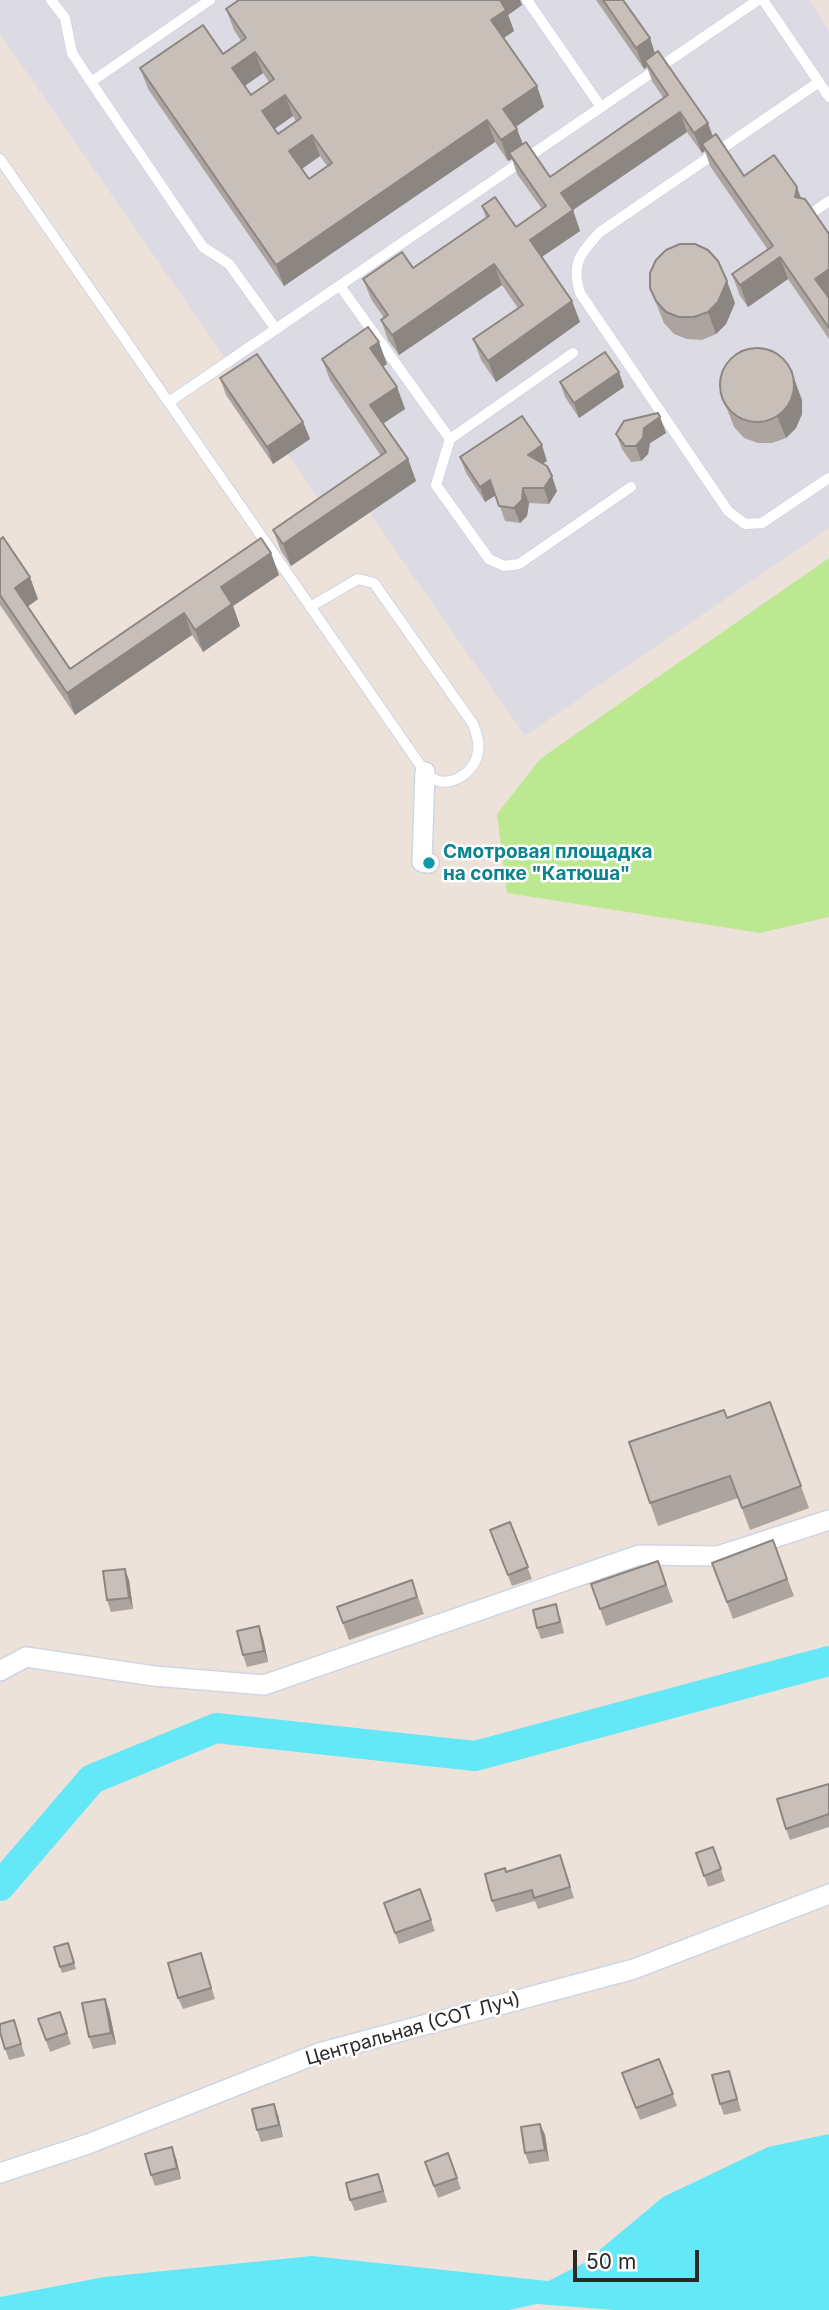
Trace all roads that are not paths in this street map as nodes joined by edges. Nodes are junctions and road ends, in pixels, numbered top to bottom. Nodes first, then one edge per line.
1 (51, 0) edge
2 (210, 0) edge
3 (527, 0) edge
4 (760, 0) edge
5 (91, 82) junction
6 (819, 82) junction
7 (829, 97) edge
8 (601, 107) junction
9 (0, 159) edge
10 (829, 201) edge
11 (808, 215) edge
12 (340, 286) junction
13 (276, 329) junction
14 (573, 353) dead end
15 (169, 402) junction
16 (450, 439) junction
17 (829, 478) edge
18 (631, 487) dead end
19 (310, 607) junction
20 (425, 772) junction
21 (429, 863) dead end
22 (829, 1520) edge
23 (0, 1671) edge
24 (829, 1894) edge
25 (0, 2173) edge

1 - 5 lane
2 - 5 lane
3 - 8 lane
4 - 6 lane
4 - 8 lane
5 - 13 lane
6 - 7 lane
6 - 17 lane
8 - 12 lane
9 - 15 lane
10 - 11 lane
12 - 13 lane
12 - 16 lane
13 - 15 lane
14 - 16 lane
15 - 19 lane
16 - 18 lane
19 - 20 lane
19 - 20 lane
20 - 21 street
22 - 23 street
24 - 25 street, Центральная (СОТ Луч)

